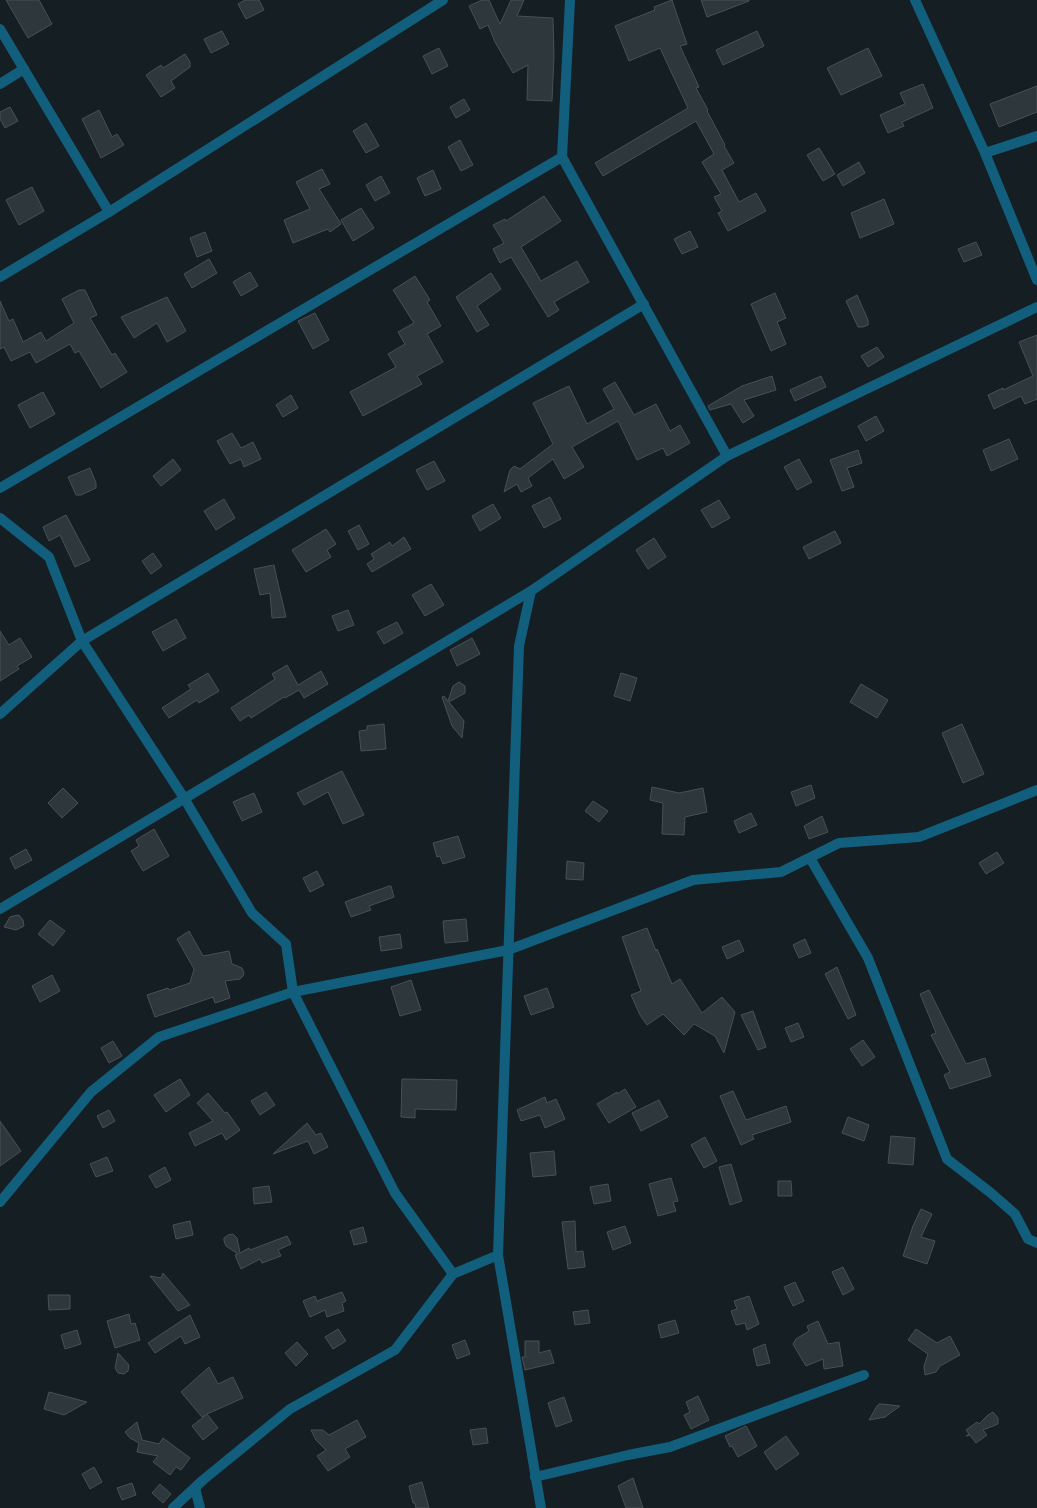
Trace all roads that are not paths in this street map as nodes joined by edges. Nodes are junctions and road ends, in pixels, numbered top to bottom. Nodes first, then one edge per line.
1 (443, 0) edge
2 (570, 0) edge
3 (915, 0) edge
4 (0, 29) edge
5 (24, 69) junction
6 (0, 84) edge
7 (1037, 136) edge
8 (985, 152) junction
9 (562, 157) junction
10 (109, 212) junction
11 (0, 277) edge
12 (1037, 280) edge
13 (644, 304) junction
14 (1037, 308) edge
15 (727, 456) junction
16 (0, 488) edge
17 (0, 518) edge
18 (531, 591) junction
19 (82, 641) junction
20 (0, 714) edge
21 (1037, 790) edge
22 (184, 798) junction
23 (810, 858) junction
24 (0, 909) edge
25 (508, 950) junction
26 (292, 992) junction
27 (0, 1202) edge
28 (1037, 1244) edge
29 (498, 1255) junction
30 (453, 1274) junction
31 (864, 1375) dead end
32 (535, 1477) junction
33 (195, 1488) junction
34 (173, 1508) edge
35 (200, 1508) edge
36 (540, 1508) edge

1 - 10 street
2 - 9 street
3 - 8 street
4 - 5 street
5 - 6 street
5 - 10 street
7 - 8 street
8 - 12 street
9 - 13 street
9 - 16 street
10 - 11 street
13 - 15 street
13 - 19 street
14 - 15 street
15 - 18 street
17 - 19 street
18 - 22 street
18 - 25 street
19 - 20 street
19 - 22 street
21 - 23 street
22 - 24 street
22 - 26 street
23 - 25 street
23 - 28 street
25 - 26 street
25 - 29 street
26 - 27 street
26 - 30 street
29 - 30 street
29 - 32 street
30 - 33 street
31 - 32 street
32 - 36 street
33 - 34 street
33 - 35 street

